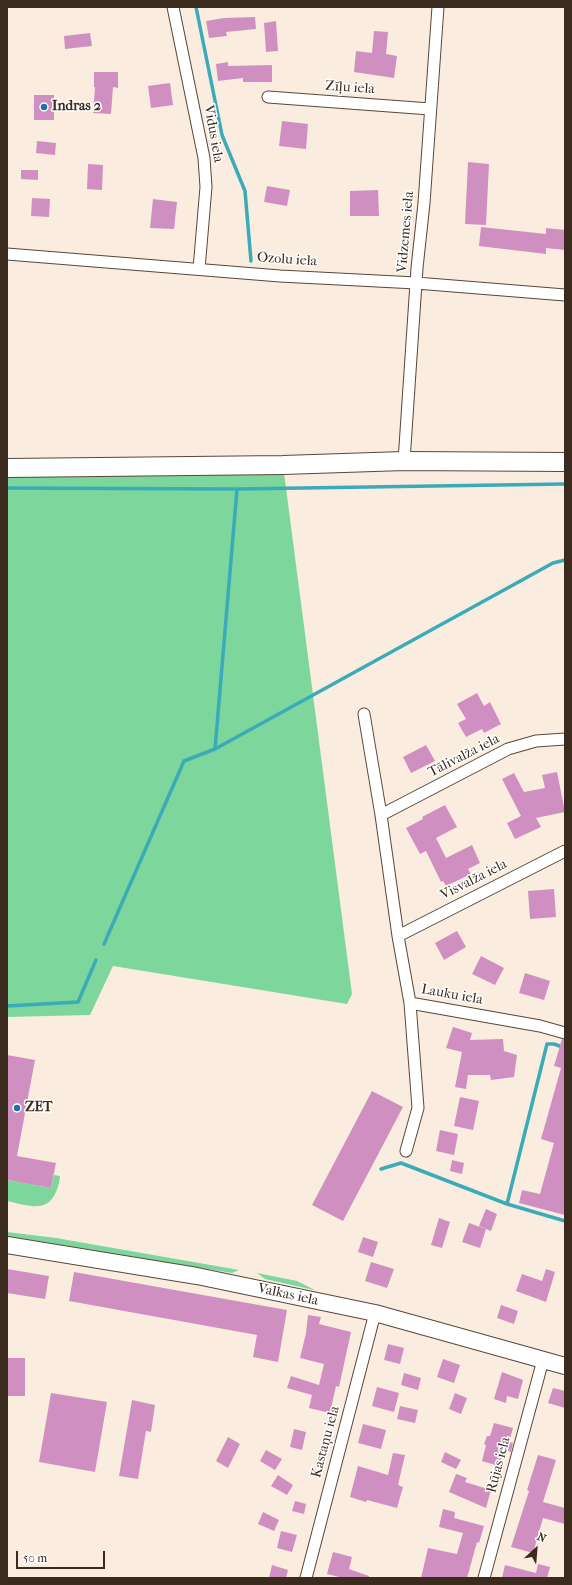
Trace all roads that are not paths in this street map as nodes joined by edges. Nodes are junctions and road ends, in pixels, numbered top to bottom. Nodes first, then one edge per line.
1 (172, 7) edge
2 (438, 7) edge
3 (268, 97) dead end
4 (430, 109) junction
5 (7, 254) edge
6 (199, 269) junction
7 (416, 282) junction
8 (565, 295) edge
9 (404, 461) junction
10 (565, 462) edge
11 (7, 468) edge
12 (364, 714) dead end
13 (565, 739) edge
14 (381, 815) junction
15 (565, 851) edge
16 (398, 936) junction
17 (410, 1003) junction
18 (565, 1033) edge
19 (406, 1151) dead end
20 (7, 1245) edge
21 (375, 1313) junction
22 (543, 1360) junction
23 (565, 1366) edge
24 (306, 1578) edge
25 (484, 1578) edge

1 - 6 street, Vidus iela
2 - 4 street, Vidzemes iela
3 - 4 street, Zīļu iela
4 - 7 street, Vidzemes iela
5 - 6 street, Ozolu iela
6 - 7 street, Ozolu iela
7 - 8 street, Ozolu iela
7 - 9 street, Vidzemes iela
9 - 10 highway
9 - 11 highway
12 - 14 street
13 - 14 street, Tālivalža iela
14 - 16 street
15 - 16 street, Visvalža iela
16 - 17 street
17 - 18 street, Lauku iela
17 - 19 street, Lauku iela
20 - 21 main road, Valkas iela
21 - 22 main road, Valkas iela
21 - 24 street, Kastaņu iela
22 - 23 main road, Valkas iela
22 - 25 street, Rūjas iela

